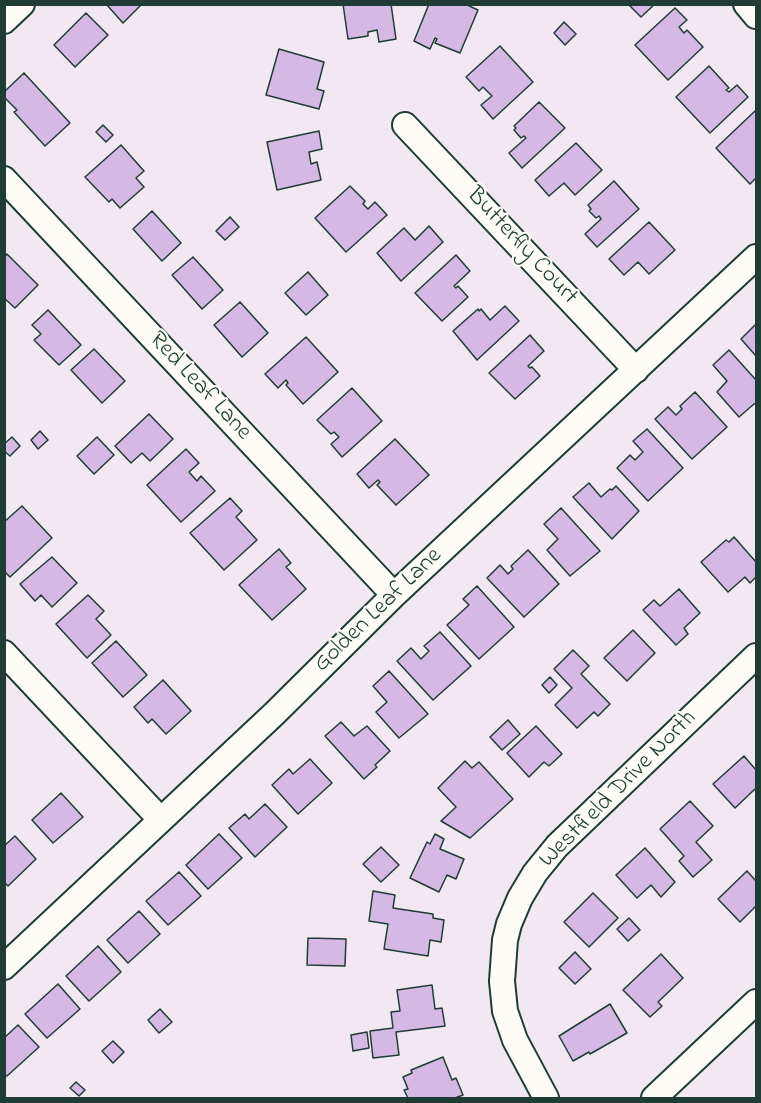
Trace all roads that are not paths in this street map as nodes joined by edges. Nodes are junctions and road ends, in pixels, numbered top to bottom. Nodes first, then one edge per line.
1 (22, 4) edge
2 (746, 4) edge
3 (756, 16) edge
4 (4, 21) edge
5 (405, 125) dead end
6 (4, 178) edge
7 (756, 257) edge
8 (636, 370) junction
9 (394, 595) junction
10 (4, 653) edge
11 (756, 656) edge
12 (161, 820) junction
13 (4, 968) edge
14 (756, 1002) edge
15 (546, 1098) edge
16 (654, 1098) edge

1 - 4 street
2 - 3 street
5 - 8 street, Butterfly Court
6 - 9 street, Red Leaf Lane
7 - 8 street, Golden Leaf Lane
8 - 9 street, Golden Leaf Lane
9 - 12 street, Golden Leaf Lane
10 - 12 street
11 - 15 street, Westfield Drive North
12 - 13 street, Golden Leaf Lane
14 - 16 street

